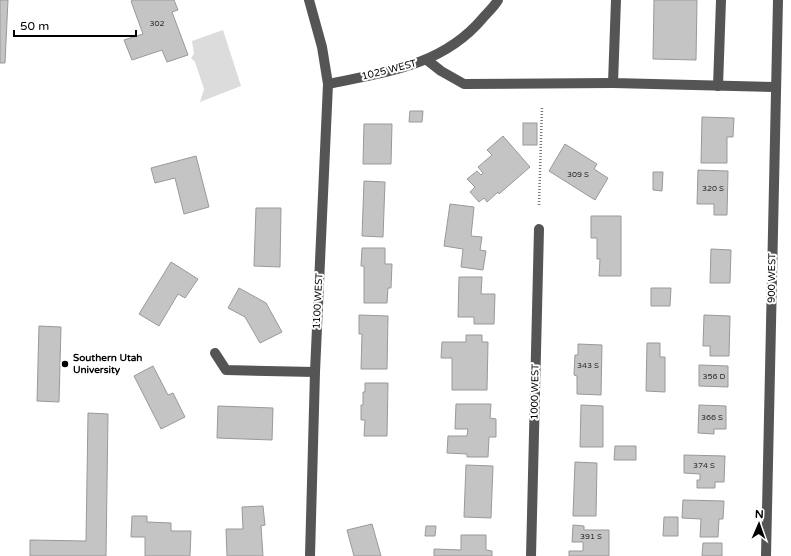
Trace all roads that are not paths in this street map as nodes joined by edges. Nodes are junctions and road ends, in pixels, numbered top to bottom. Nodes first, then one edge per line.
1 (309, 0) edge
2 (498, 0) edge
3 (616, 0) edge
4 (720, 0) edge
5 (778, 0) edge
6 (427, 60) junction
7 (613, 83) junction
8 (328, 84) junction
9 (718, 86) junction
10 (776, 87) junction
11 (539, 229) dead end
12 (215, 354) dead end
13 (315, 372) junction
14 (310, 556) edge
15 (531, 556) edge
16 (766, 556) edge

1 - 8 street, 1100 WEST
2 - 6 street, 1025 WEST
3 - 7 street
4 - 9 street
5 - 10 street, 900 WEST
6 - 7 street
6 - 8 street, 1025 WEST
7 - 9 street
8 - 13 street, 1100 WEST
9 - 10 street
10 - 16 street, 900 WEST
11 - 15 street, 1000 WEST
12 - 13 street
13 - 14 street, 1100 WEST

